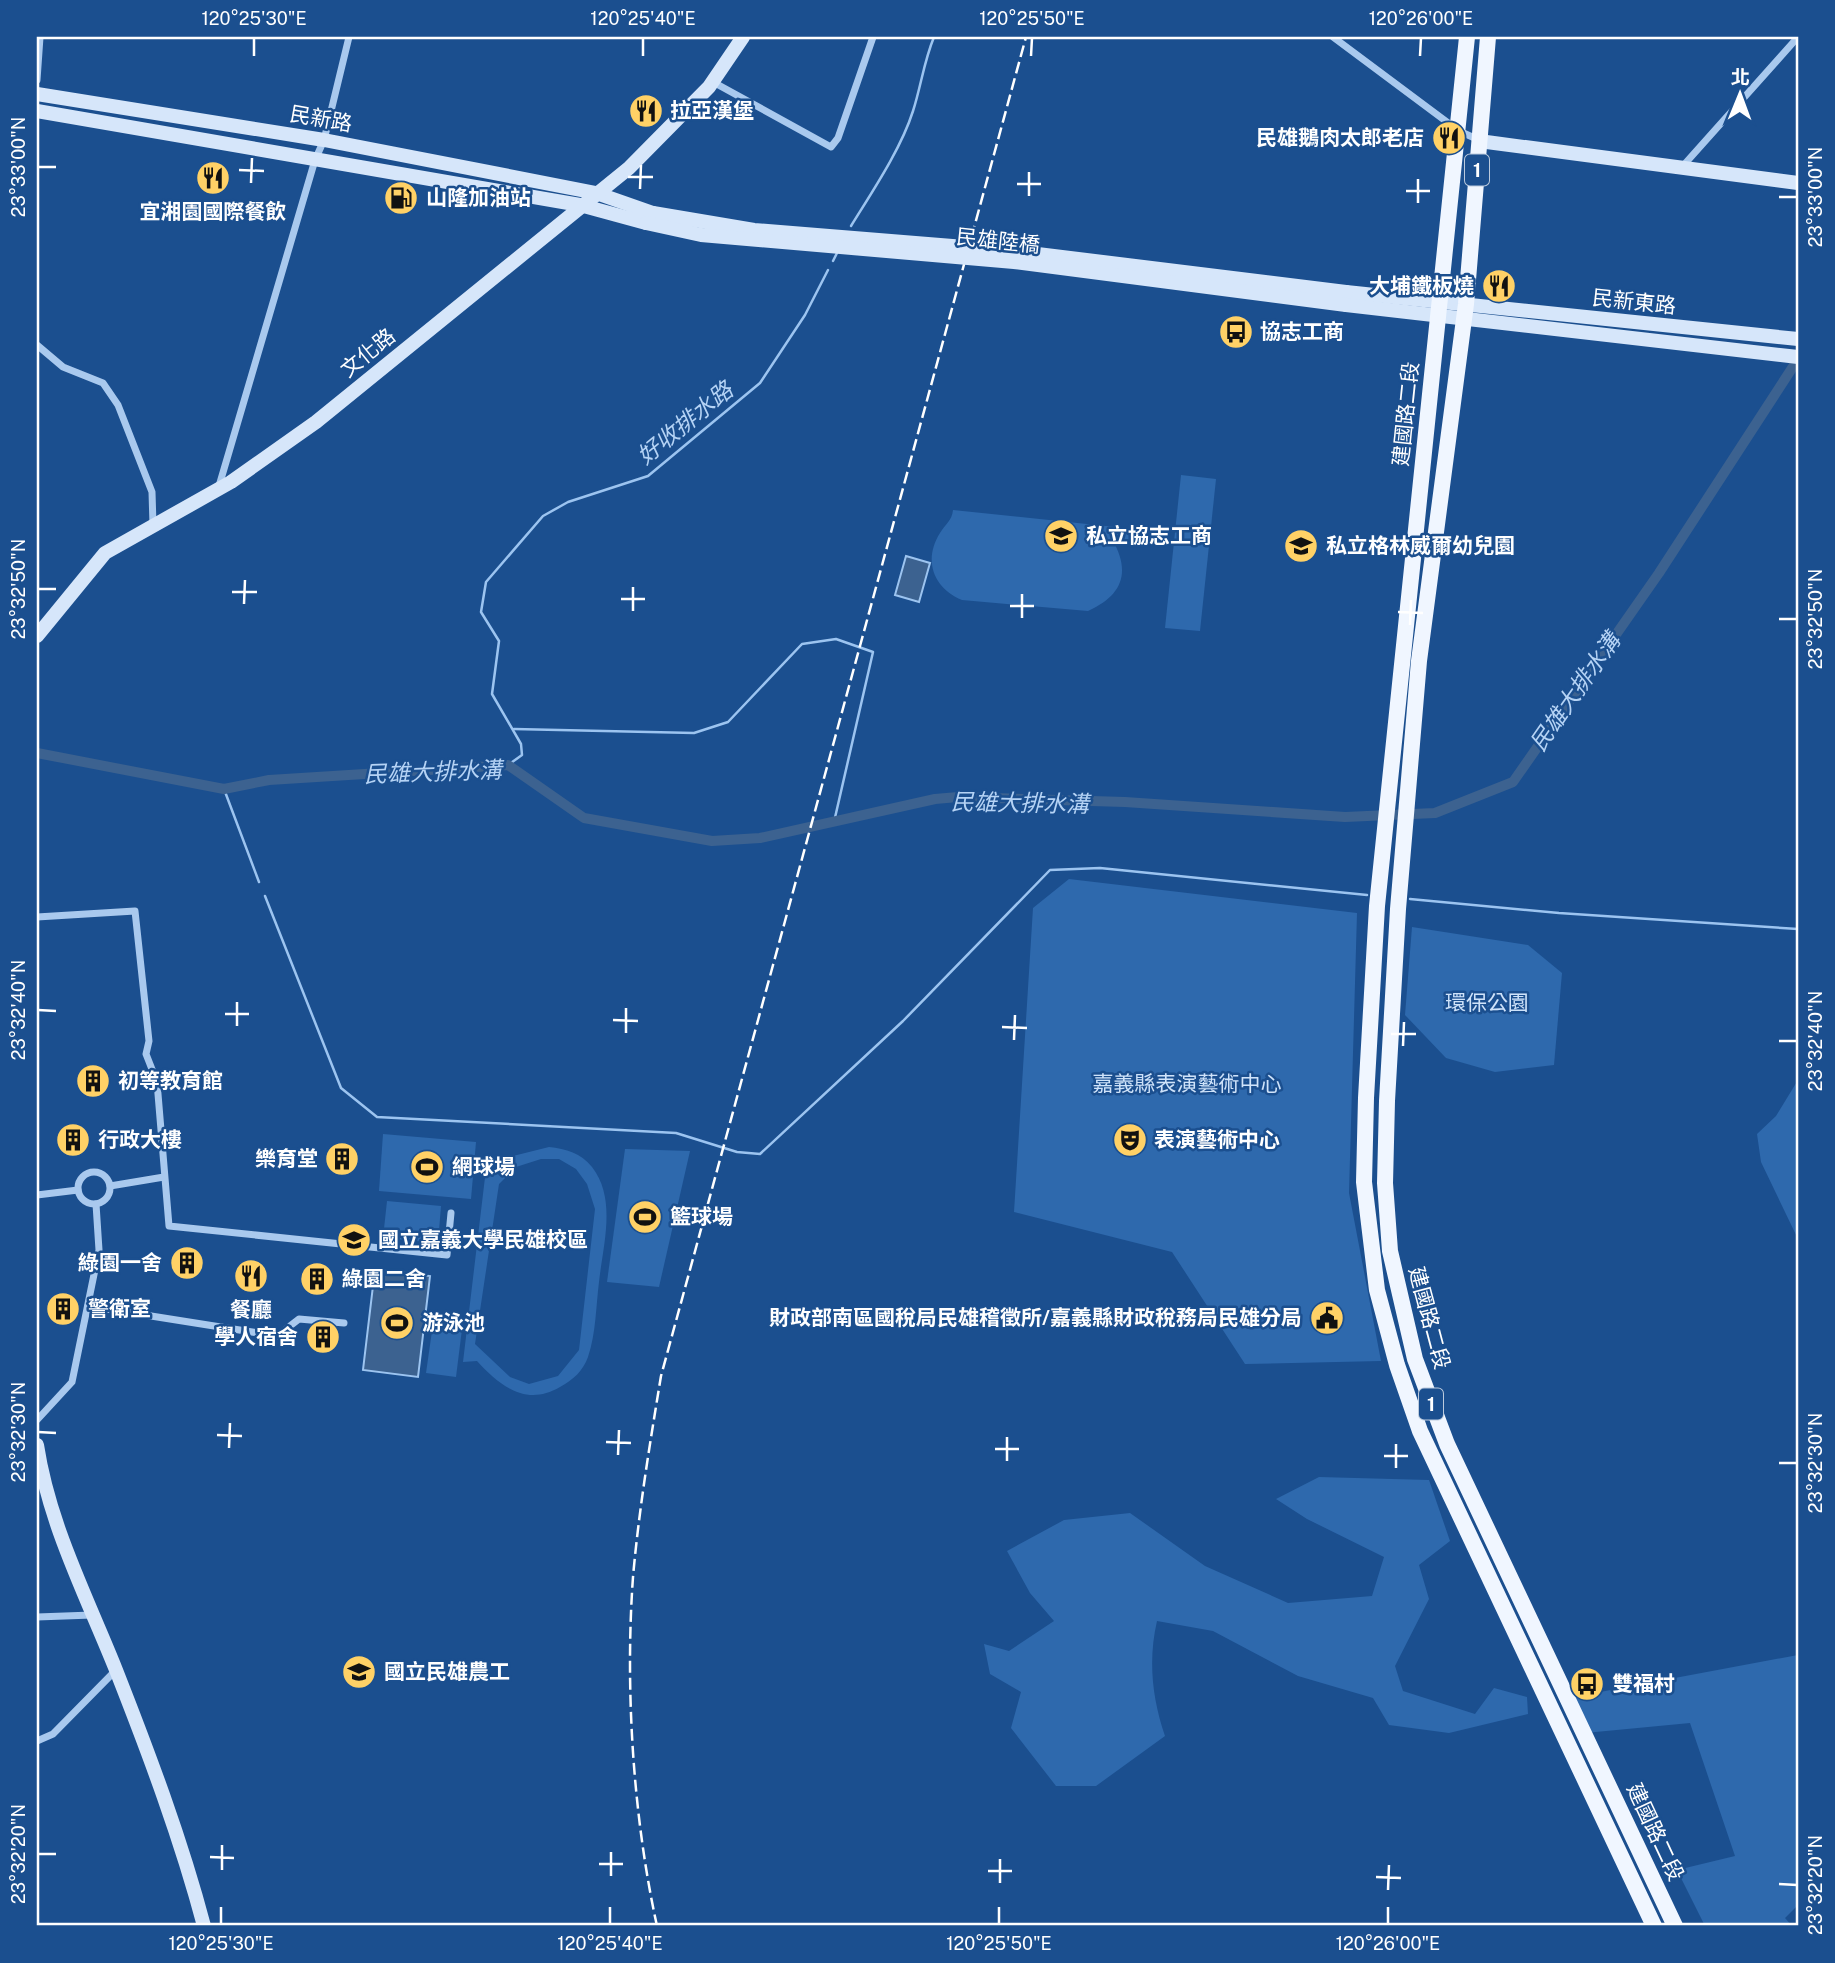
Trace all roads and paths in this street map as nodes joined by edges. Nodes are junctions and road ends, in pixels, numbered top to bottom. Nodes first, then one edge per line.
1 (40, 37) edge
2 (349, 37) edge
3 (743, 37) edge
4 (873, 37) edge
5 (1333, 37) edge
6 (1467, 37) edge
7 (1488, 37) edge
8 (1798, 37) edge
9 (37, 80) edge
10 (713, 82) junction
11 (37, 94) edge
12 (37, 111) edge
13 (1459, 131) junction
14 (324, 140) junction
15 (1479, 141) junction
16 (315, 160) junction
17 (1681, 167) junction
18 (1798, 183) edge
19 (596, 193) junction
20 (580, 205) junction
21 (650, 218) junction
22 (1440, 307) junction
23 (1464, 311) junction
24 (1798, 339) edge
25 (37, 345) edge
26 (1794, 357) edge
27 (218, 489) junction
28 (153, 526) junction
29 (37, 635) edge
30 (37, 916) edge
31 (164, 1177) junction
32 (110, 1186) junction
33 (78, 1190) junction
34 (37, 1195) edge
35 (96, 1204) junction
36 (451, 1213) dead end
37 (89, 1306) junction
38 (344, 1323) dead end
39 (37, 1420) edge
40 (1447, 1444) junction
41 (37, 1445) edge
42 (1430, 1452) junction
43 (93, 1615) junction
44 (37, 1617) edge
45 (116, 1670) junction
46 (37, 1741) edge
47 (204, 1926) edge
48 (1654, 1926) edge
49 (1675, 1926) edge

1 - 9 street
2 - 14 street
3 - 10 main road, 文化路
4 - 10 street
5 - 13 street
6 - 13 main road, 建國路二段 / 1
7 - 15 main road, 建國路二段 / 1
8 - 17 street
10 - 19 main road, 文化路
11 - 14 main road, 民新路
12 - 16 main road, 民新路
13 - 15 street
13 - 22 main road, 建國路二段 / 1
14 - 16 street
14 - 19 main road, 民新路
15 - 17 main road
15 - 23 main road, 建國路二段 / 1
16 - 20 main road, 民新路
16 - 27 street
17 - 18 main road
19 - 20 main road, 文化路
19 - 21 main road, 民新路
20 - 21 main road, 民新路
20 - 27 main road, 文化路
21 - 22 main road, 民雄陸橋, bridge
22 - 23 main road, 民雄陸橋
22 - 42 main road, 建國路二段 / 1
23 - 24 main road, 民新東路
23 - 26 main road, 民新東路
23 - 40 main road, 建國路二段 / 1
25 - 28 street
27 - 28 main road, 文化路
28 - 29 main road, 文化路
30 - 31 street
31 - 32 street
31 - 36 street
32 - 33 street
32 - 35 street
33 - 34 street
33 - 35 street
35 - 37 street
37 - 38 street
37 - 39 street
40 - 42 main road
40 - 49 main road, 建國路二段 / 1
41 - 43 main road
42 - 48 main road, 建國路二段 / 1
43 - 44 street
43 - 45 main road
45 - 46 street
45 - 47 main road

